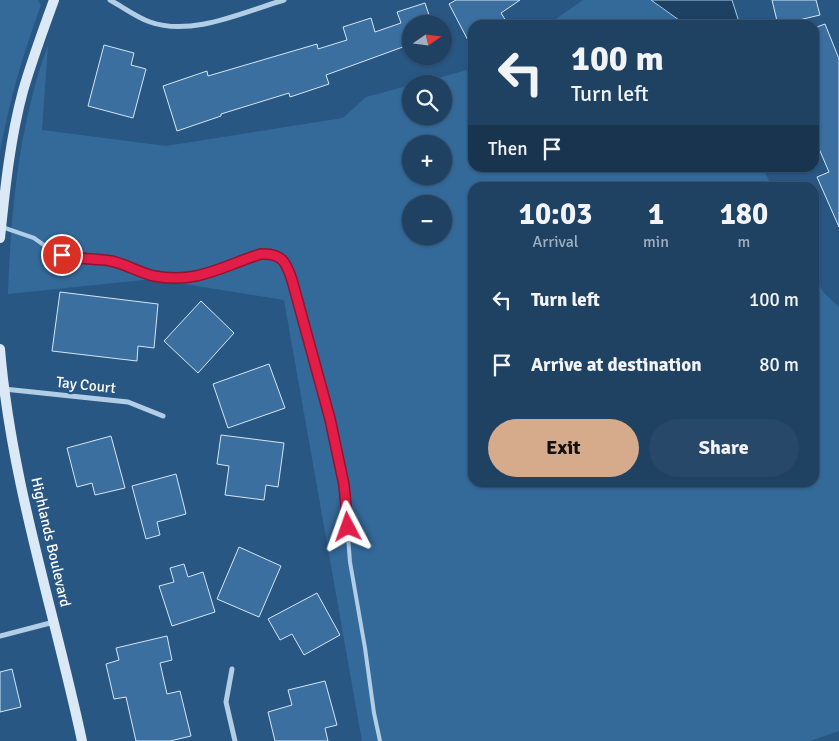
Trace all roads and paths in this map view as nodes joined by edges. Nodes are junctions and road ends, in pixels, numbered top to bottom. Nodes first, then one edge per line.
1 (54, 0) edge
2 (110, 0) edge
3 (284, 0) edge
4 (1, 226) edge
5 (0, 238) edge
6 (0, 349) edge
7 (2, 389) edge
8 (163, 416) dead end
9 (54, 622) junction
10 (0, 636) edge
11 (232, 669) dead end
12 (82, 741) edge
13 (235, 741) edge
14 (380, 741) edge

1 - 4 street
2 - 3 street
4 - 5 street
4 - 14 lane
6 - 7 street, Highlands Boulevard
7 - 8 street, Tay Court
7 - 9 street, Highlands Boulevard
9 - 10 street
9 - 12 street, Highlands Boulevard
11 - 13 street

